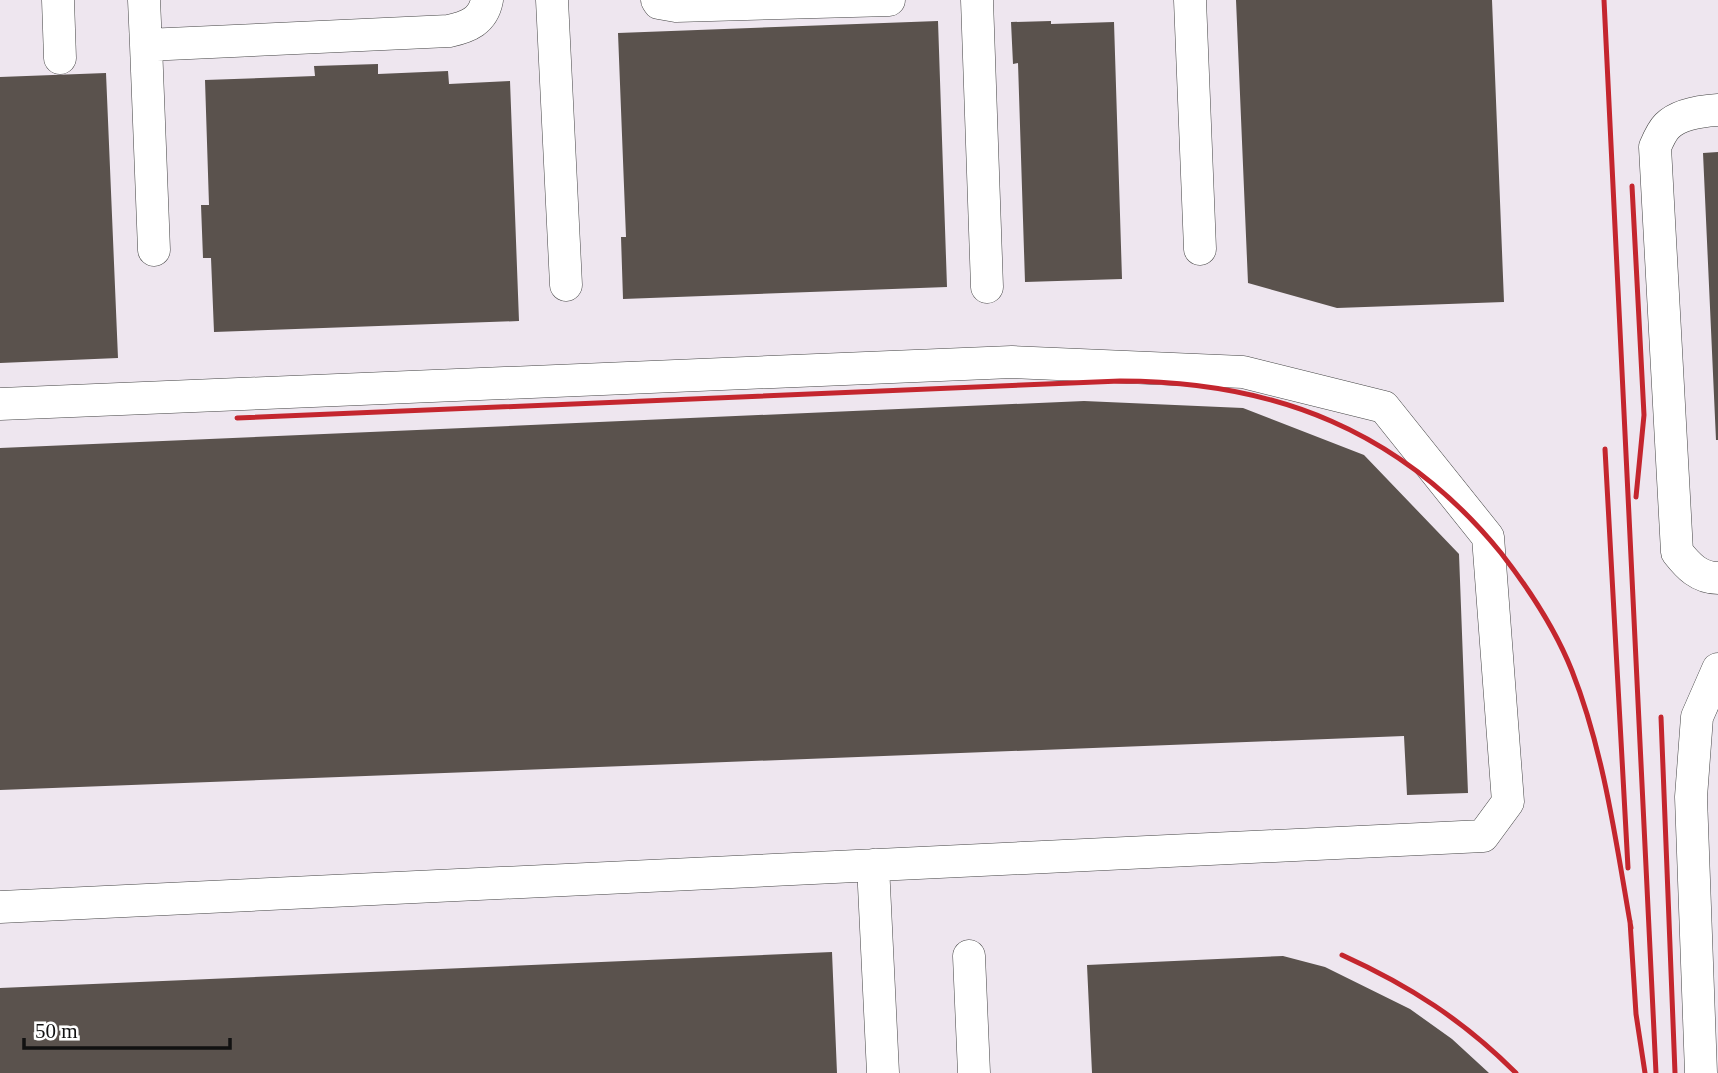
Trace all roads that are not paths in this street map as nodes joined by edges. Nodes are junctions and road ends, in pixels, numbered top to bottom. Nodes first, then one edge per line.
1 (58, 0) edge
2 (144, 0) edge
3 (487, 0) edge
4 (552, 0) edge
5 (657, 0) edge
6 (889, 0) edge
7 (977, 0) edge
8 (1190, 0) edge
9 (828, 1) edge
10 (731, 2) edge
11 (146, 45) junction
12 (60, 58) dead end
13 (1718, 110) edge
14 (1200, 249) dead end
15 (154, 250) dead end
16 (566, 285) dead end
17 (986, 288) dead end
18 (0, 404) edge
19 (1718, 578) edge
20 (1718, 669) edge
21 (873, 865) junction
22 (0, 907) edge
23 (969, 956) dead end
24 (883, 1073) edge
25 (974, 1073) edge
26 (1701, 1073) edge

1 - 12 lane
2 - 11 lane
3 - 11 lane
4 - 16 lane
5 - 10 lane
6 - 9 lane
7 - 17 lane
8 - 14 lane
9 - 10 lane
11 - 15 lane
13 - 19 lane
18 - 21 lane
20 - 26 lane
21 - 22 lane
21 - 24 lane
23 - 25 lane

